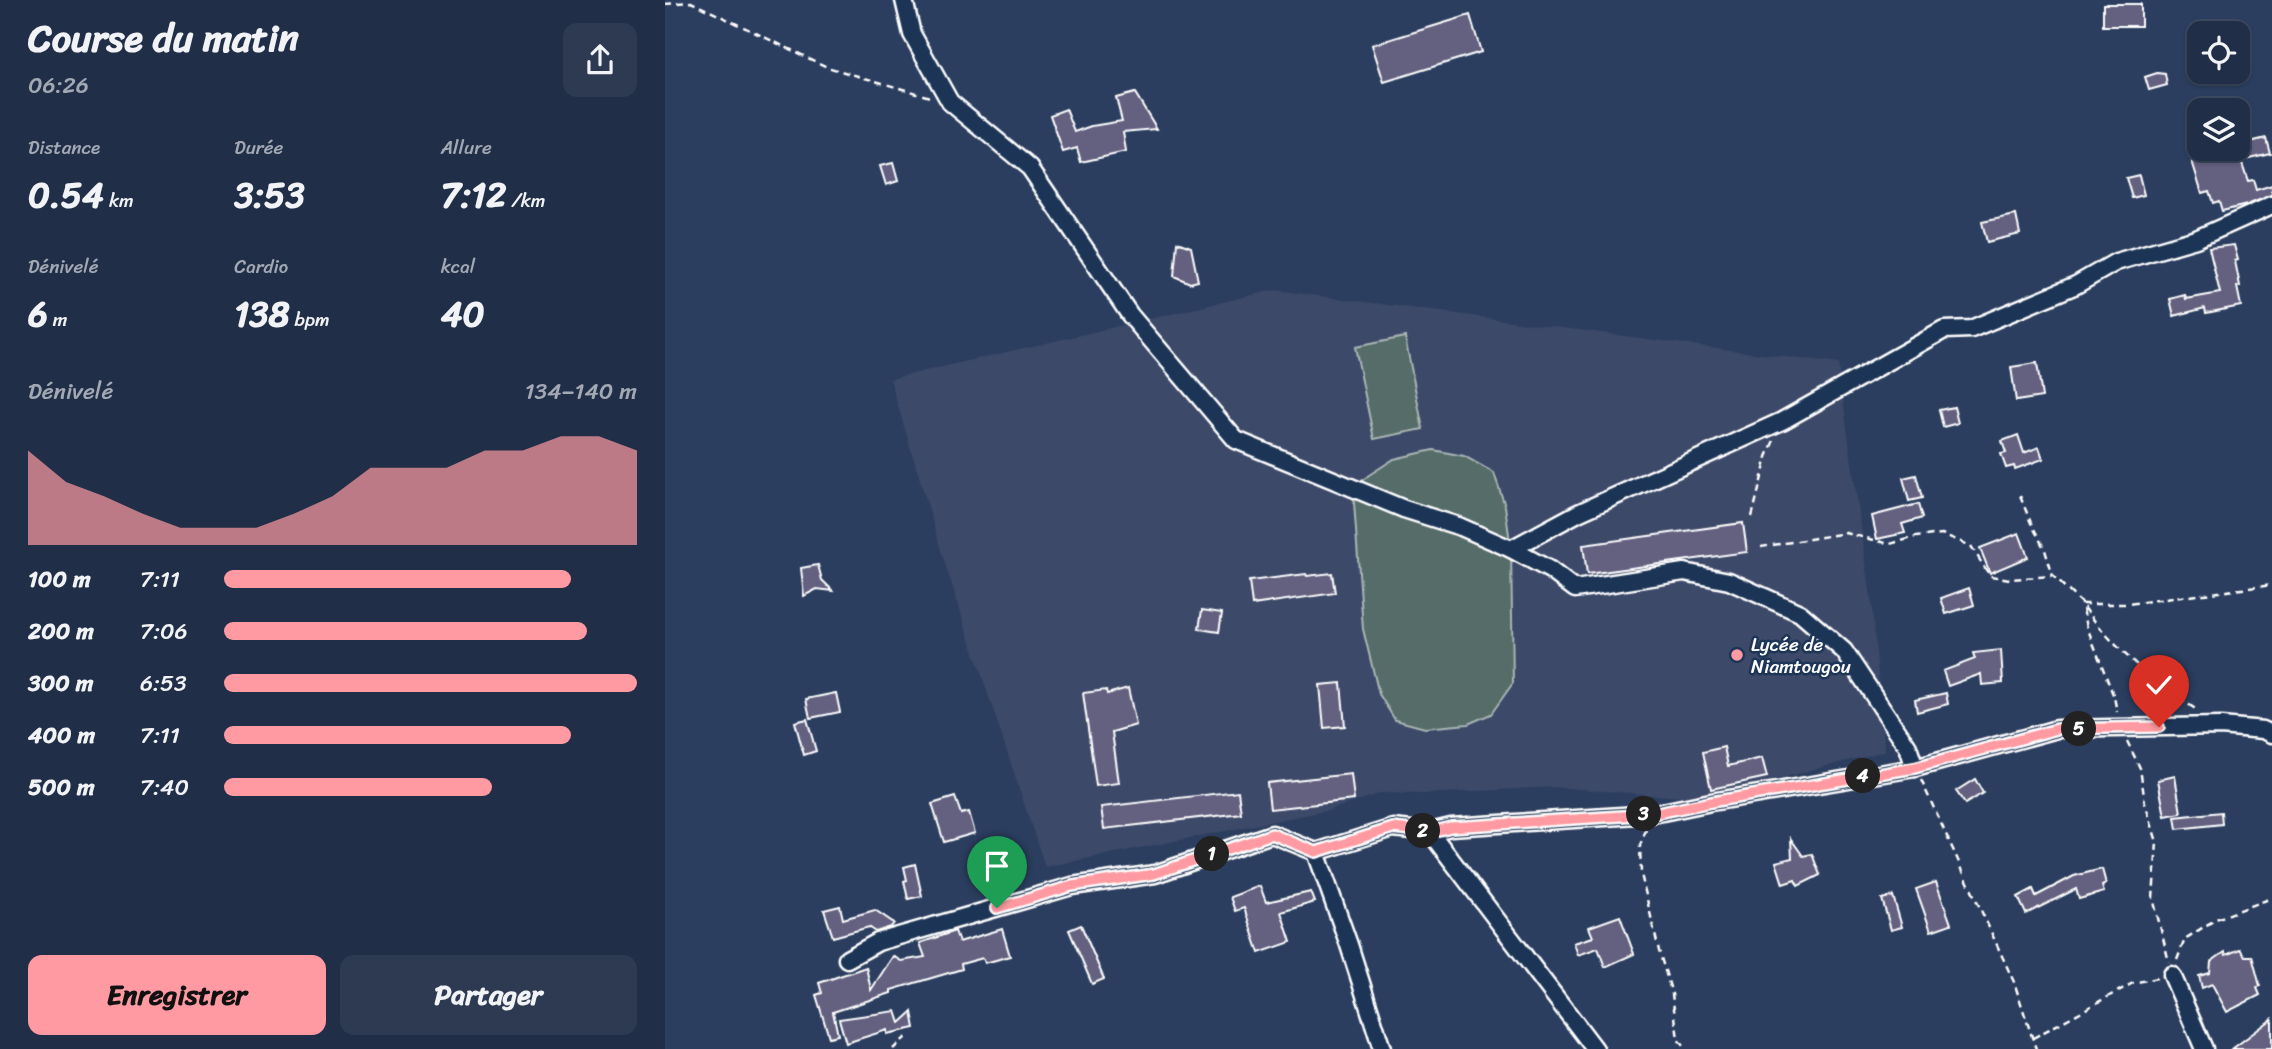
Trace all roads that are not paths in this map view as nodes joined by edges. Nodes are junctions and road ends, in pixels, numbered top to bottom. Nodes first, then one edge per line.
1 (904, 0) edge
2 (2272, 205) edge
3 (1511, 549) junction
4 (2272, 734) edge
5 (1915, 768) junction
6 (1430, 832) junction
7 (1316, 852) junction
8 (847, 959) dead end
9 (2172, 975) road end
10 (1382, 1049) edge
11 (1595, 1049) edge
12 (2204, 1049) edge

1 - 3 street
2 - 3 street
3 - 5 street
4 - 5 street
5 - 6 street
6 - 7 street
6 - 11 street
7 - 8 street
7 - 10 street
9 - 12 street

